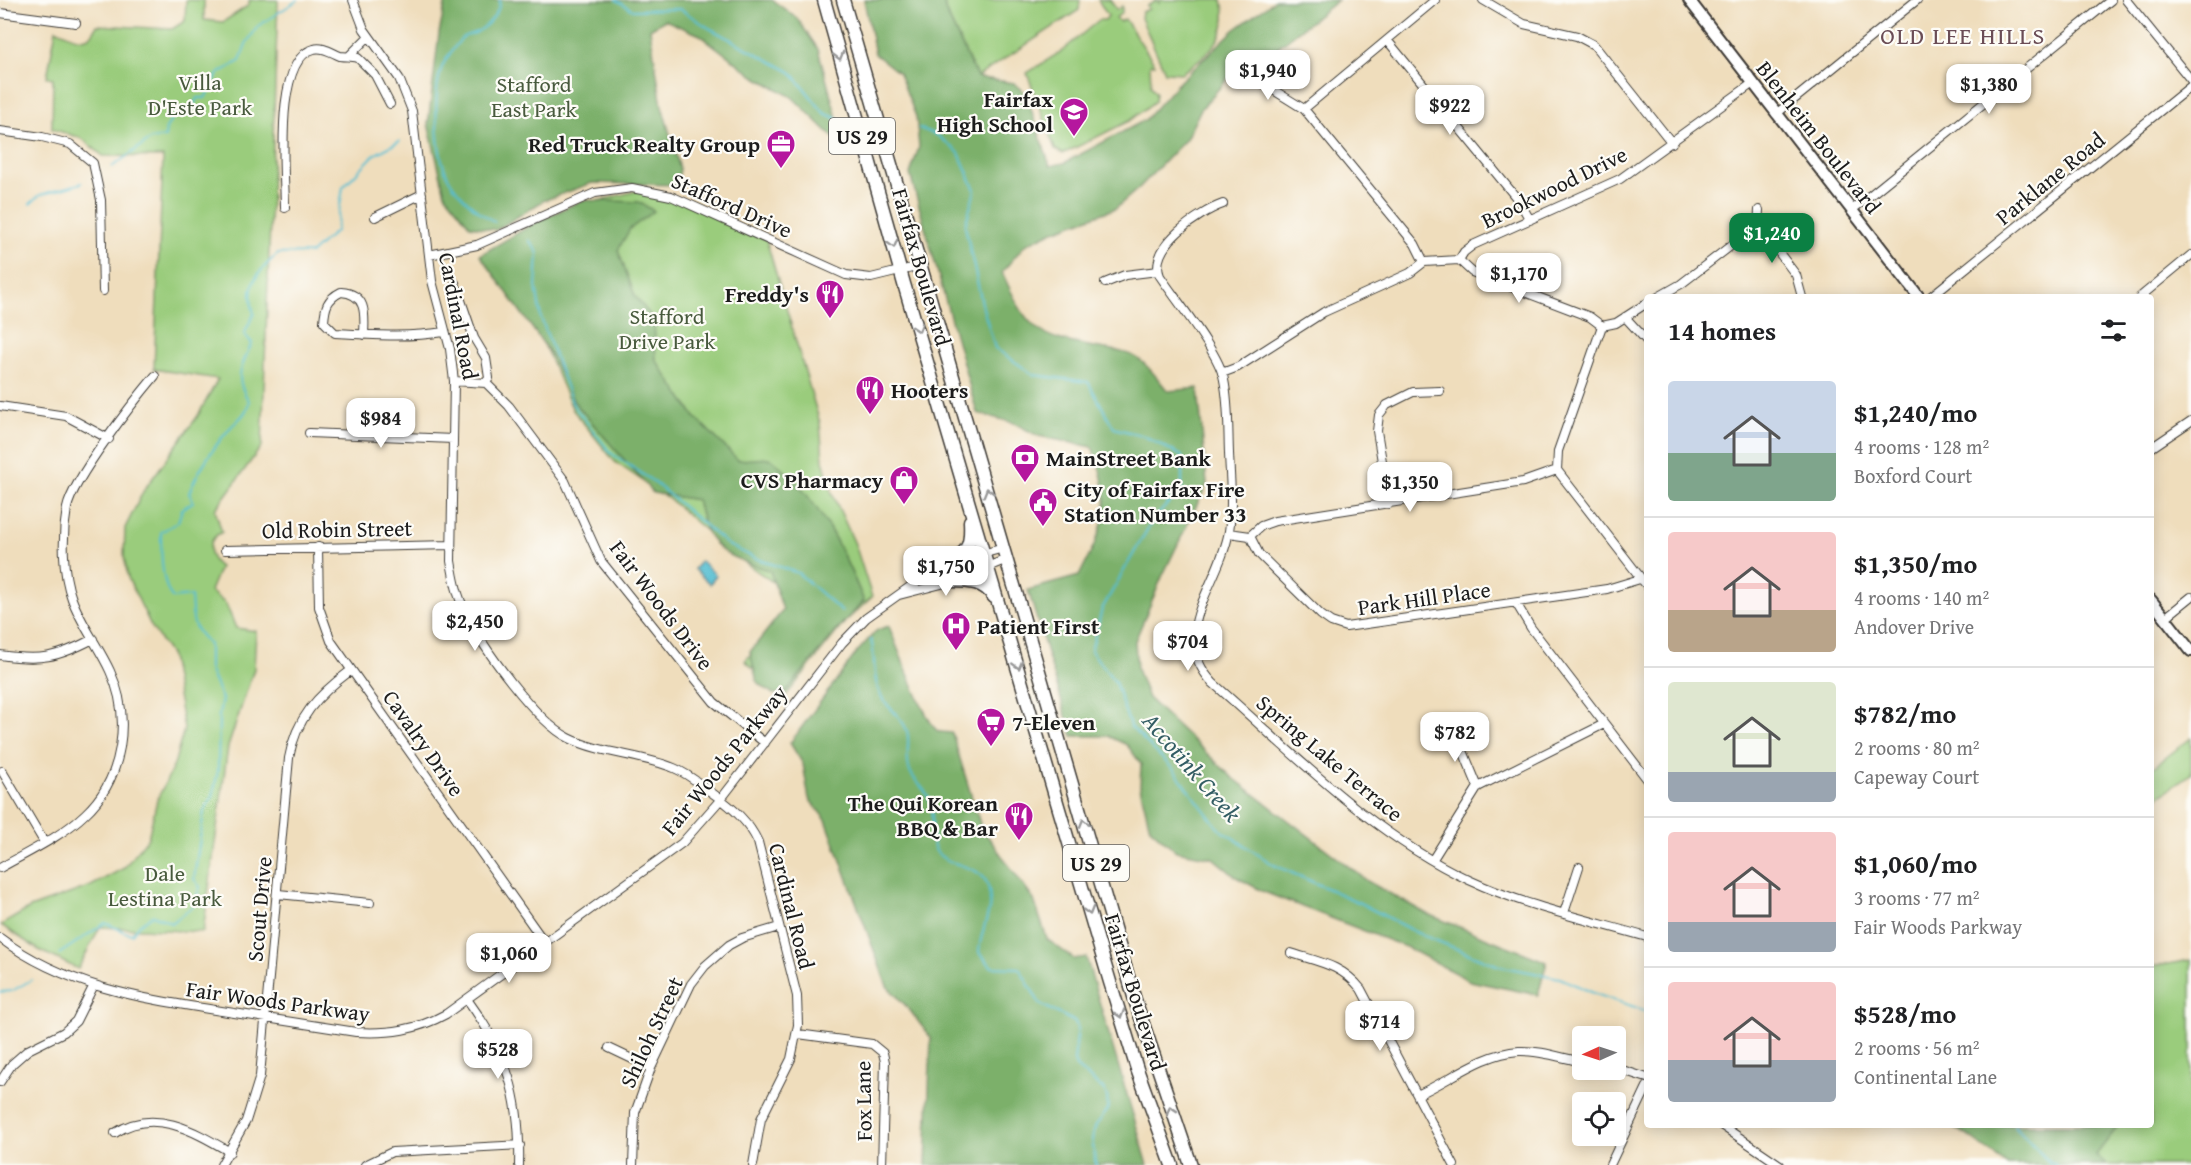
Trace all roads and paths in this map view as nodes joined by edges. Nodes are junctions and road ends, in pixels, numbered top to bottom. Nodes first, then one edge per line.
1 (353, 0) edge
2 (824, 0) edge
3 (843, 0) edge
4 (1435, 0) edge
5 (1483, 0) edge
6 (1689, 0) edge
7 (1917, 0) edge
8 (2111, 0) edge
9 (2126, 0) edge
10 (0, 13) edge
11 (76, 23) dead end
12 (368, 37) junction
13 (1387, 40) junction
14 (350, 55) junction
15 (1246, 74) dead end
16 (2191, 80) edge
17 (1753, 83) junction
18 (2191, 86) edge
19 (390, 104) dead end
20 (1304, 109) junction
21 (1776, 114) junction
22 (0, 132) edge
23 (1672, 143) junction
24 (422, 194) junction
25 (1223, 204) dead end
26 (285, 207) dead end
27 (1760, 210) dead end
28 (1852, 210) junction
29 (375, 217) dead end
30 (1530, 220) junction
31 (1758, 225) junction
32 (429, 255) junction
33 (2191, 255) edge
34 (1460, 260) junction
35 (1424, 262) junction
36 (920, 266) junction
37 (1158, 271) junction
38 (901, 272) junction
39 (455, 282) dead end
40 (1105, 283) dead end
41 (104, 291) dead end
42 (1663, 294) edge
43 (1801, 294) edge
44 (1917, 294) edge
45 (1934, 294) edge
46 (2144, 294) edge
47 (1644, 305) edge
48 (1626, 317) junction
49 (1602, 326) junction
50 (444, 332) junction
51 (364, 335) junction
52 (1644, 337) edge
53 (1222, 373) junction
54 (155, 376) dead end
55 (454, 381) junction
56 (486, 383) junction
57 (1440, 391) dead end
58 (0, 406) edge
59 (2191, 421) edge
60 (309, 433) dead end
61 (109, 439) junction
62 (453, 440) junction
63 (2154, 446) edge
64 (1557, 470) junction
65 (968, 495) junction
66 (1389, 504) junction
67 (1229, 533) junction
68 (1250, 536) junction
69 (451, 545) junction
70 (318, 548) junction
71 (225, 550) dead end
72 (984, 554) junction
73 (1005, 554) junction
74 (952, 562) junction
75 (988, 569) junction
76 (953, 581) junction
77 (1644, 583) edge
78 (1644, 584) edge
79 (895, 596) junction
80 (2191, 597) edge
81 (1516, 603) junction
82 (2154, 604) edge
83 (1000, 606) junction
84 (2165, 618) junction
85 (93, 639) junction
86 (2191, 651) edge
87 (0, 655) edge
88 (350, 671) junction
89 (1604, 724) junction
90 (1443, 729) dead end
91 (765, 743) junction
92 (2, 771) dead end
93 (1644, 775) edge
94 (1478, 787) junction
95 (721, 799) junction
96 (44, 842) junction
97 (1433, 859) junction
98 (1579, 867) dead end
99 (0, 868) edge
100 (278, 894) junction
101 (370, 903) dead end
102 (1564, 913) junction
103 (779, 927) junction
104 (1644, 936) edge
105 (0, 938) edge
106 (545, 943) junction
107 (1291, 953) dead end
108 (93, 987) junction
109 (467, 999) junction
110 (267, 1018) junction
111 (798, 1034) junction
112 (609, 1048) dead end
113 (1572, 1060) edge
114 (651, 1068) junction
115 (1626, 1071) edge
116 (1644, 1077) edge
117 (0, 1082) edge
118 (1644, 1093) edge
119 (1417, 1095) junction
120 (1725, 1128) edge
121 (115, 1133) dead end
122 (520, 1145) junction
123 (230, 1152) junction
124 (221, 1165) edge
125 (365, 1165) edge
126 (519, 1165) edge
127 (633, 1165) edge
128 (753, 1165) edge
129 (882, 1165) edge
130 (1172, 1165) edge
131 (1191, 1165) edge
132 (1454, 1165) edge
133 (1610, 1165) edge
134 (1780, 1165) edge

1 - 12 street, Cardinal Road
2 -> 38 main road, Fairfax Boulevard / US 29
3 - 36 main road, Fairfax Boulevard / US 29
4 - 13 street
5 - 23 street
6 - 17 main road, Blenheim Boulevard
7 - 21 street
8 - 28 street
9 - 16 street
10 - 11 street
12 - 14 street
12 - 24 street, Cardinal Road
13 - 20 street
13 - 30 street
14 - 19 street
14 - 26 street
15 - 20 street
17 - 21 main road, Blenheim Boulevard
17 - 23 street, Brookwood Drive
18 - 45 street, Parklane Road
20 - 35 street
21 - 28 main road, Blenheim Boulevard
22 - 41 street
23 - 30 street, Brookwood Drive
24 - 29 street
24 - 32 street, Cardinal Road
25 - 37 street
27 - 31 street
28 - 44 main road, Blenheim Boulevard
30 - 34 street, Brookwood Drive
31 - 42 street
31 - 43 street
32 - 38 street, Stafford Drive
32 - 50 street, Cardinal Road
33 - 46 street
34 - 35 street
34 - 49 street
35 - 53 street
36 - 38 street, Stafford Drive
73 -> 36 main road, Fairfax Boulevard / US 29
37 - 40 street
37 - 53 street, Spring Lake Terrace
38 -> 65 main road, Fairfax Boulevard / US 29
39 - 56 street
47 - 48 street
48 - 49 street
48 - 52 street
49 - 64 street
50 - 51 street
50 - 55 street, Cardinal Road
51 - 51 street
53 - 67 street, Spring Lake Terrace
54 - 61 street
55 - 56 street
55 - 62 street, Cardinal Road
56 - 91 street, Fair Woods Drive
57 - 66 street
58 - 61 street
59 - 63 street
60 - 62 street
61 - 85 street
62 - 69 street, Cardinal Road
64 - 66 street
64 - 77 street
65 - 72 main road, Fairfax Boulevard / US 29
65 - 74 main road
66 - 68 street
67 - 68 street
67 - 97 street, Spring Lake Terrace
68 - 81 street, Park Hill Place
69 - 70 street, Old Robin Street
69 - 95 street, Cardinal Road
70 - 71 street, Old Robin Street
70 - 88 street, Cavalry Drive
72 - 73 street, Fair Woods Parkway
72 - 74 street, Fair Woods Parkway
72 - 75 main road, Fairfax Boulevard / US 29
73 - 75 street, Fair Woods Parkway
131 -> 73 main road, Fairfax Boulevard / US 29
74 - 79 street, Fair Woods Parkway
75 - 76 street, Fair Woods Parkway
75 - 83 main road, Fairfax Boulevard / US 29
76 - 79 street, Fair Woods Parkway
76 - 83 main road
78 - 81 street, Park Hill Place
79 - 91 street, Fair Woods Parkway
80 - 84 street
81 - 89 street
82 - 84 main road
83 -> 130 main road, Fairfax Boulevard / US 29
84 - 86 main road
85 - 87 street
85 - 96 street
88 - 100 street, Scout Drive
88 - 106 street, Cavalry Drive
89 - 93 street
89 - 94 street
90 - 94 street
91 - 95 street, Fair Woods Parkway
92 - 96 street
94 - 97 street
95 - 103 street, Cardinal Road
95 - 106 street, Fair Woods Parkway
96 - 99 street
97 - 102 street, Spring Lake Terrace
98 - 102 street
100 - 101 street
100 - 110 street, Scout Drive
102 - 104 street, Spring Lake Terrace
103 - 111 street, Cardinal Road
103 - 114 street, Shiloh Street
105 - 108 street, Fair Woods Parkway
106 - 109 street, Fair Woods Parkway
107 - 119 street
108 - 110 street, Fair Woods Parkway
108 - 117 street
109 - 110 street, Fair Woods Parkway
109 - 122 street
110 - 123 street, Scout Drive
111 - 128 street, Cardinal Road
111 - 129 street, Fox Lane
112 - 114 street
113 - 119 street
114 - 127 street, Shiloh Street
115 - 116 street
118 - 133 street
119 - 132 street
120 - 134 street
121 - 123 street
122 - 125 street
122 - 126 street
123 - 124 street, Scout Drive

